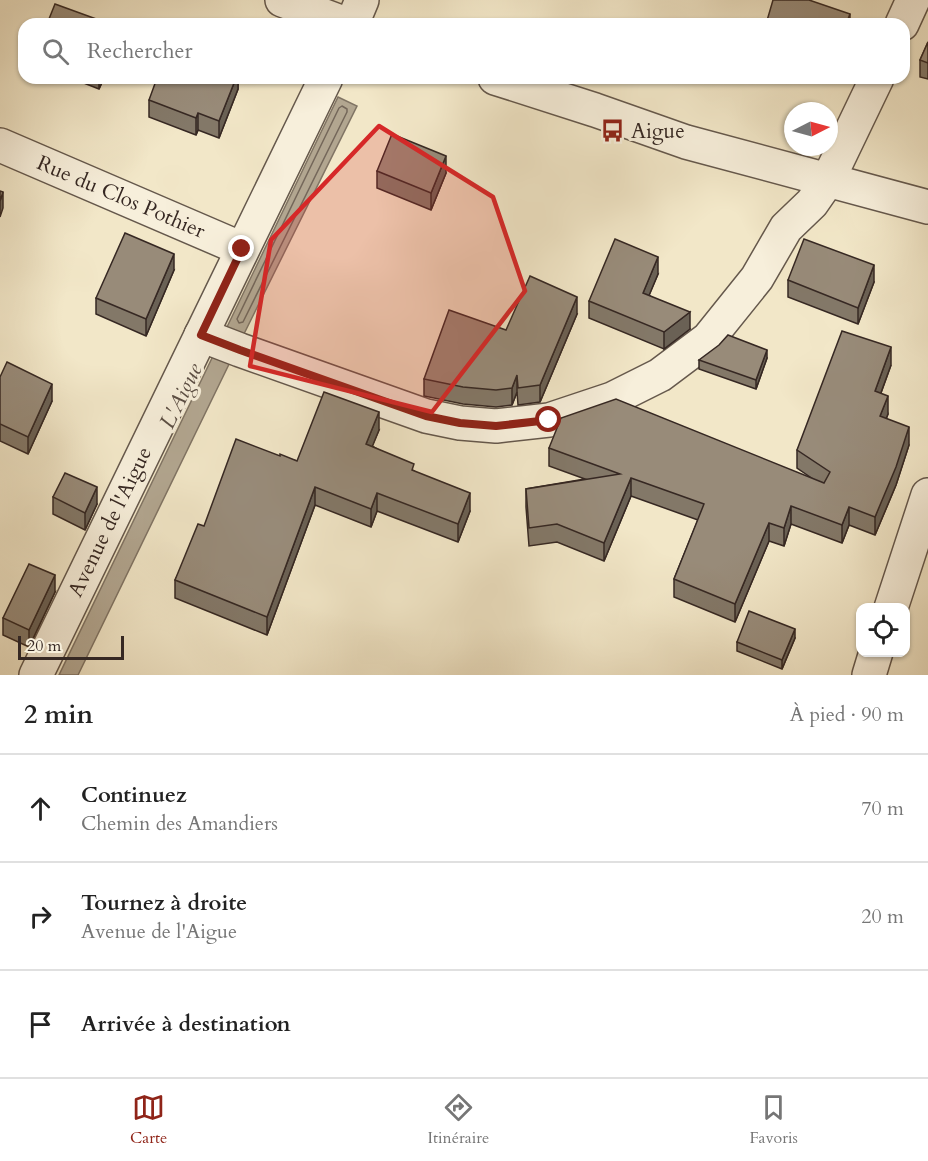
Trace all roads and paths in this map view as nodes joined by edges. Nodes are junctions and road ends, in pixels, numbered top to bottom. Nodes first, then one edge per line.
1 (282, 0) edge
2 (362, 0) edge
3 (914, 0) edge
4 (330, 18) edge
5 (354, 18) edge
6 (905, 18) edge
7 (323, 84) edge
8 (514, 84) edge
9 (874, 84) edge
10 (0, 145) edge
11 (828, 180) junction
12 (928, 207) edge
13 (242, 249) junction
14 (220, 343) junction
15 (928, 495) edge
16 (893, 603) edge
17 (874, 657) edge
18 (36, 675) edge
19 (869, 675) edge

1 - 4 street
2 - 5 street
3 - 6 street
7 - 13 street, Avenue de l'Aigue
8 - 11 street
9 - 11 street
10 - 13 street, Rue du Clos Pothier
11 - 12 street
11 - 14 street
13 - 14 street, Avenue de l'Aigue
14 - 18 street, Avenue de l'Aigue
15 - 16 street
17 - 19 street

